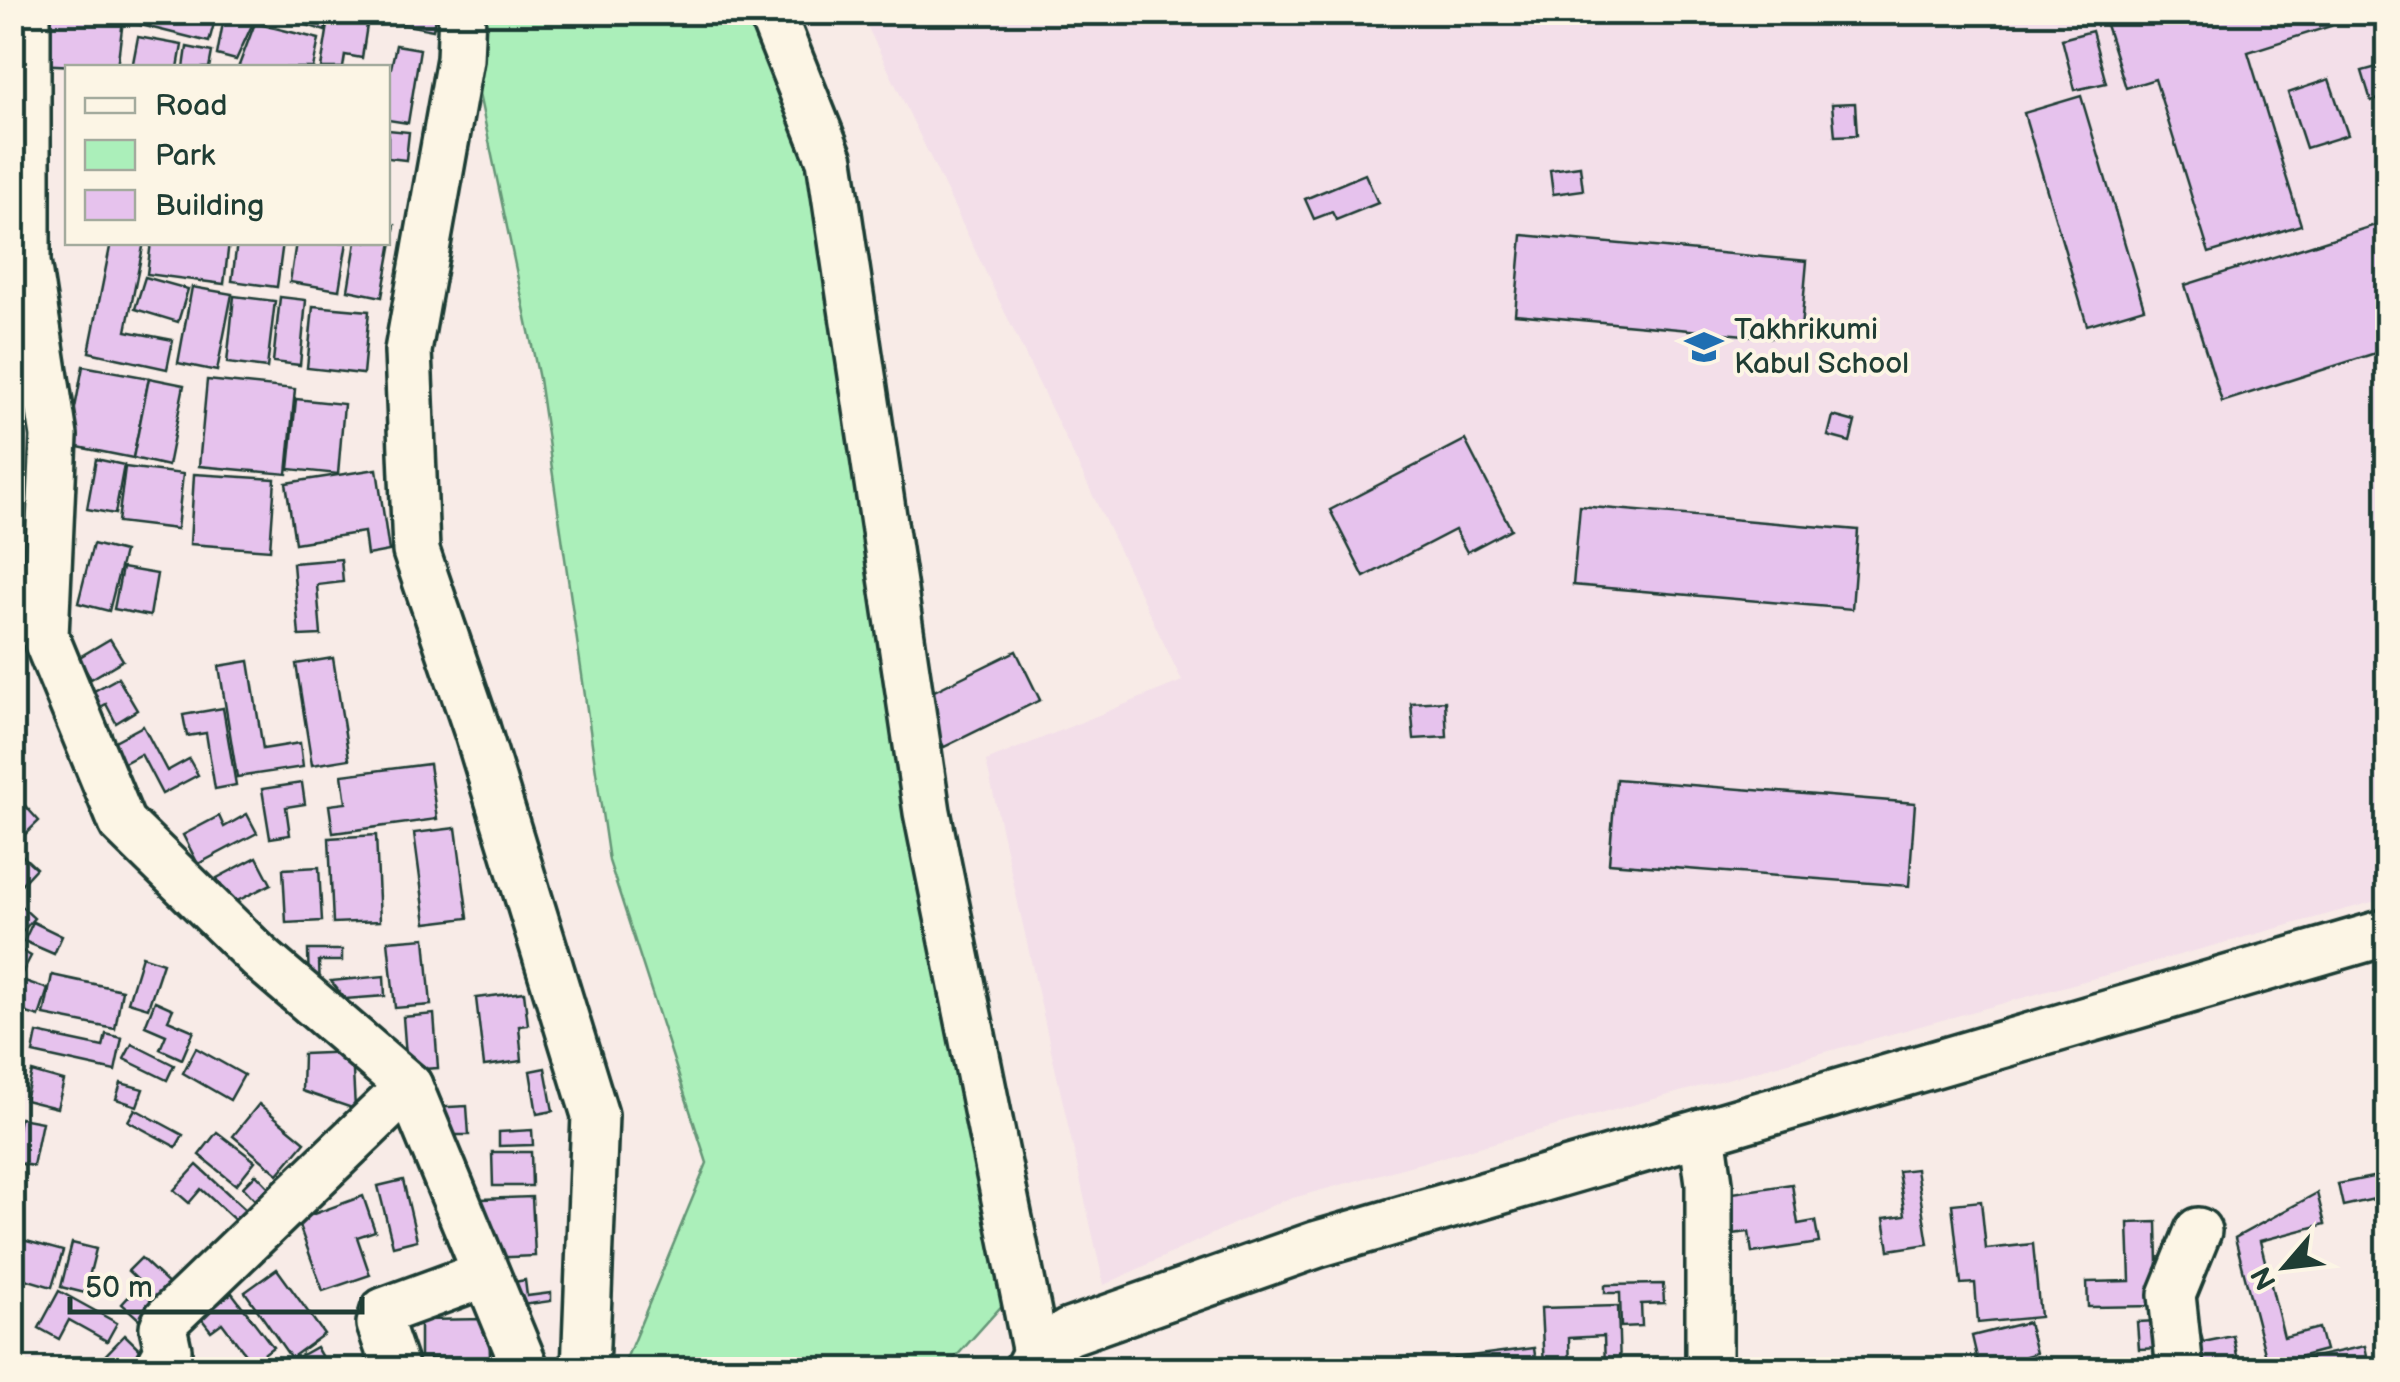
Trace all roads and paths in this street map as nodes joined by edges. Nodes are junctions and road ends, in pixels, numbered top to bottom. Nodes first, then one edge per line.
1 (27, 12) edge
2 (462, 12) edge
3 (775, 12) edge
4 (20, 259) edge
5 (2388, 932) edge
6 (408, 1086) junction
7 (1702, 1132) junction
8 (2198, 1230) dead end
9 (485, 1274) junction
10 (1031, 1361) edge
11 (156, 1370) edge
12 (396, 1370) edge
13 (526, 1370) edge
14 (585, 1370) edge
15 (1709, 1370) edge
16 (2180, 1370) edge

1 - 4 street
2 - 14 street
3 - 10 street
4 - 6 street
5 - 7 street
6 - 9 street
6 - 11 street
7 - 10 street
7 - 15 street
8 - 16 street
9 - 12 street
9 - 13 street

